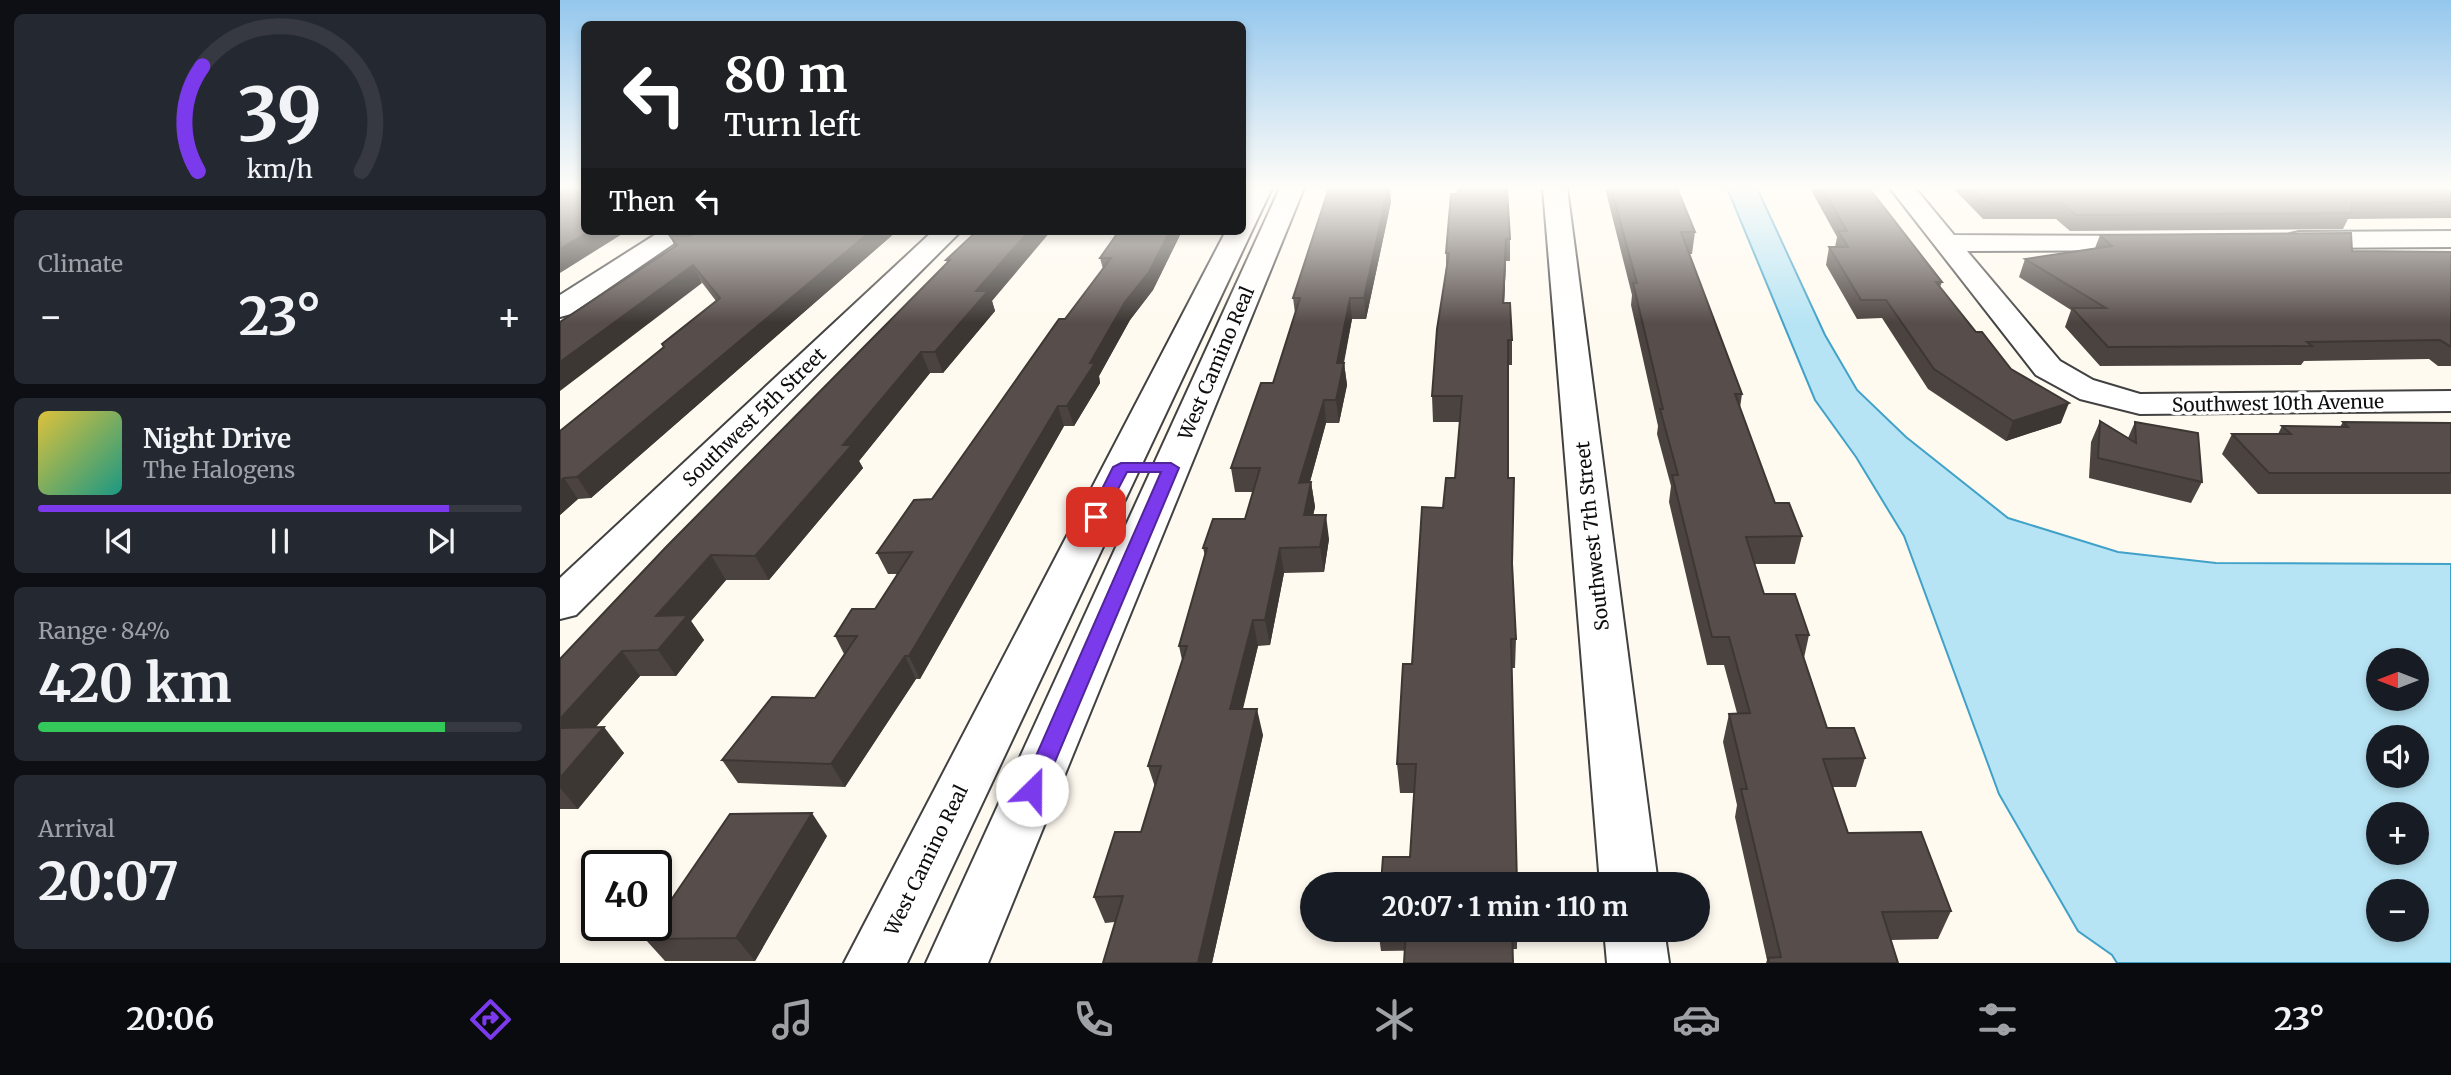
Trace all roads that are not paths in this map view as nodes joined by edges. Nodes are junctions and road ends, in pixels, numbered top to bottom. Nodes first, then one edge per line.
1 (1273, 233) edge
2 (1560, 233) edge
3 (1939, 233) edge
4 (673, 235) edge
5 (944, 235) edge
6 (1237, 235) edge
7 (2451, 239) edge
8 (2269, 241) edge
9 (2171, 242) edge
10 (1947, 243) junction
11 (560, 308) edge
12 (2451, 401) edge
13 (1121, 467) junction
14 (1171, 468) junction
15 (560, 604) edge
16 (1628, 872) edge
17 (1636, 942) edge
18 (875, 963) edge
19 (957, 963) edge
20 (1638, 963) edge

1 - 14 street, West Camino Real
2 - 16 street, Southwest 7th Street
3 - 10 street, Southwest 10th Avenue
4 - 11 street
5 - 15 street, Southwest 5th Street
6 - 13 street, West Camino Real
7 - 8 street
9 - 10 street
10 - 12 street, Southwest 10th Avenue
13 - 14 street
13 - 18 street, West Camino Real
14 - 19 street, West Camino Real
17 - 20 street

